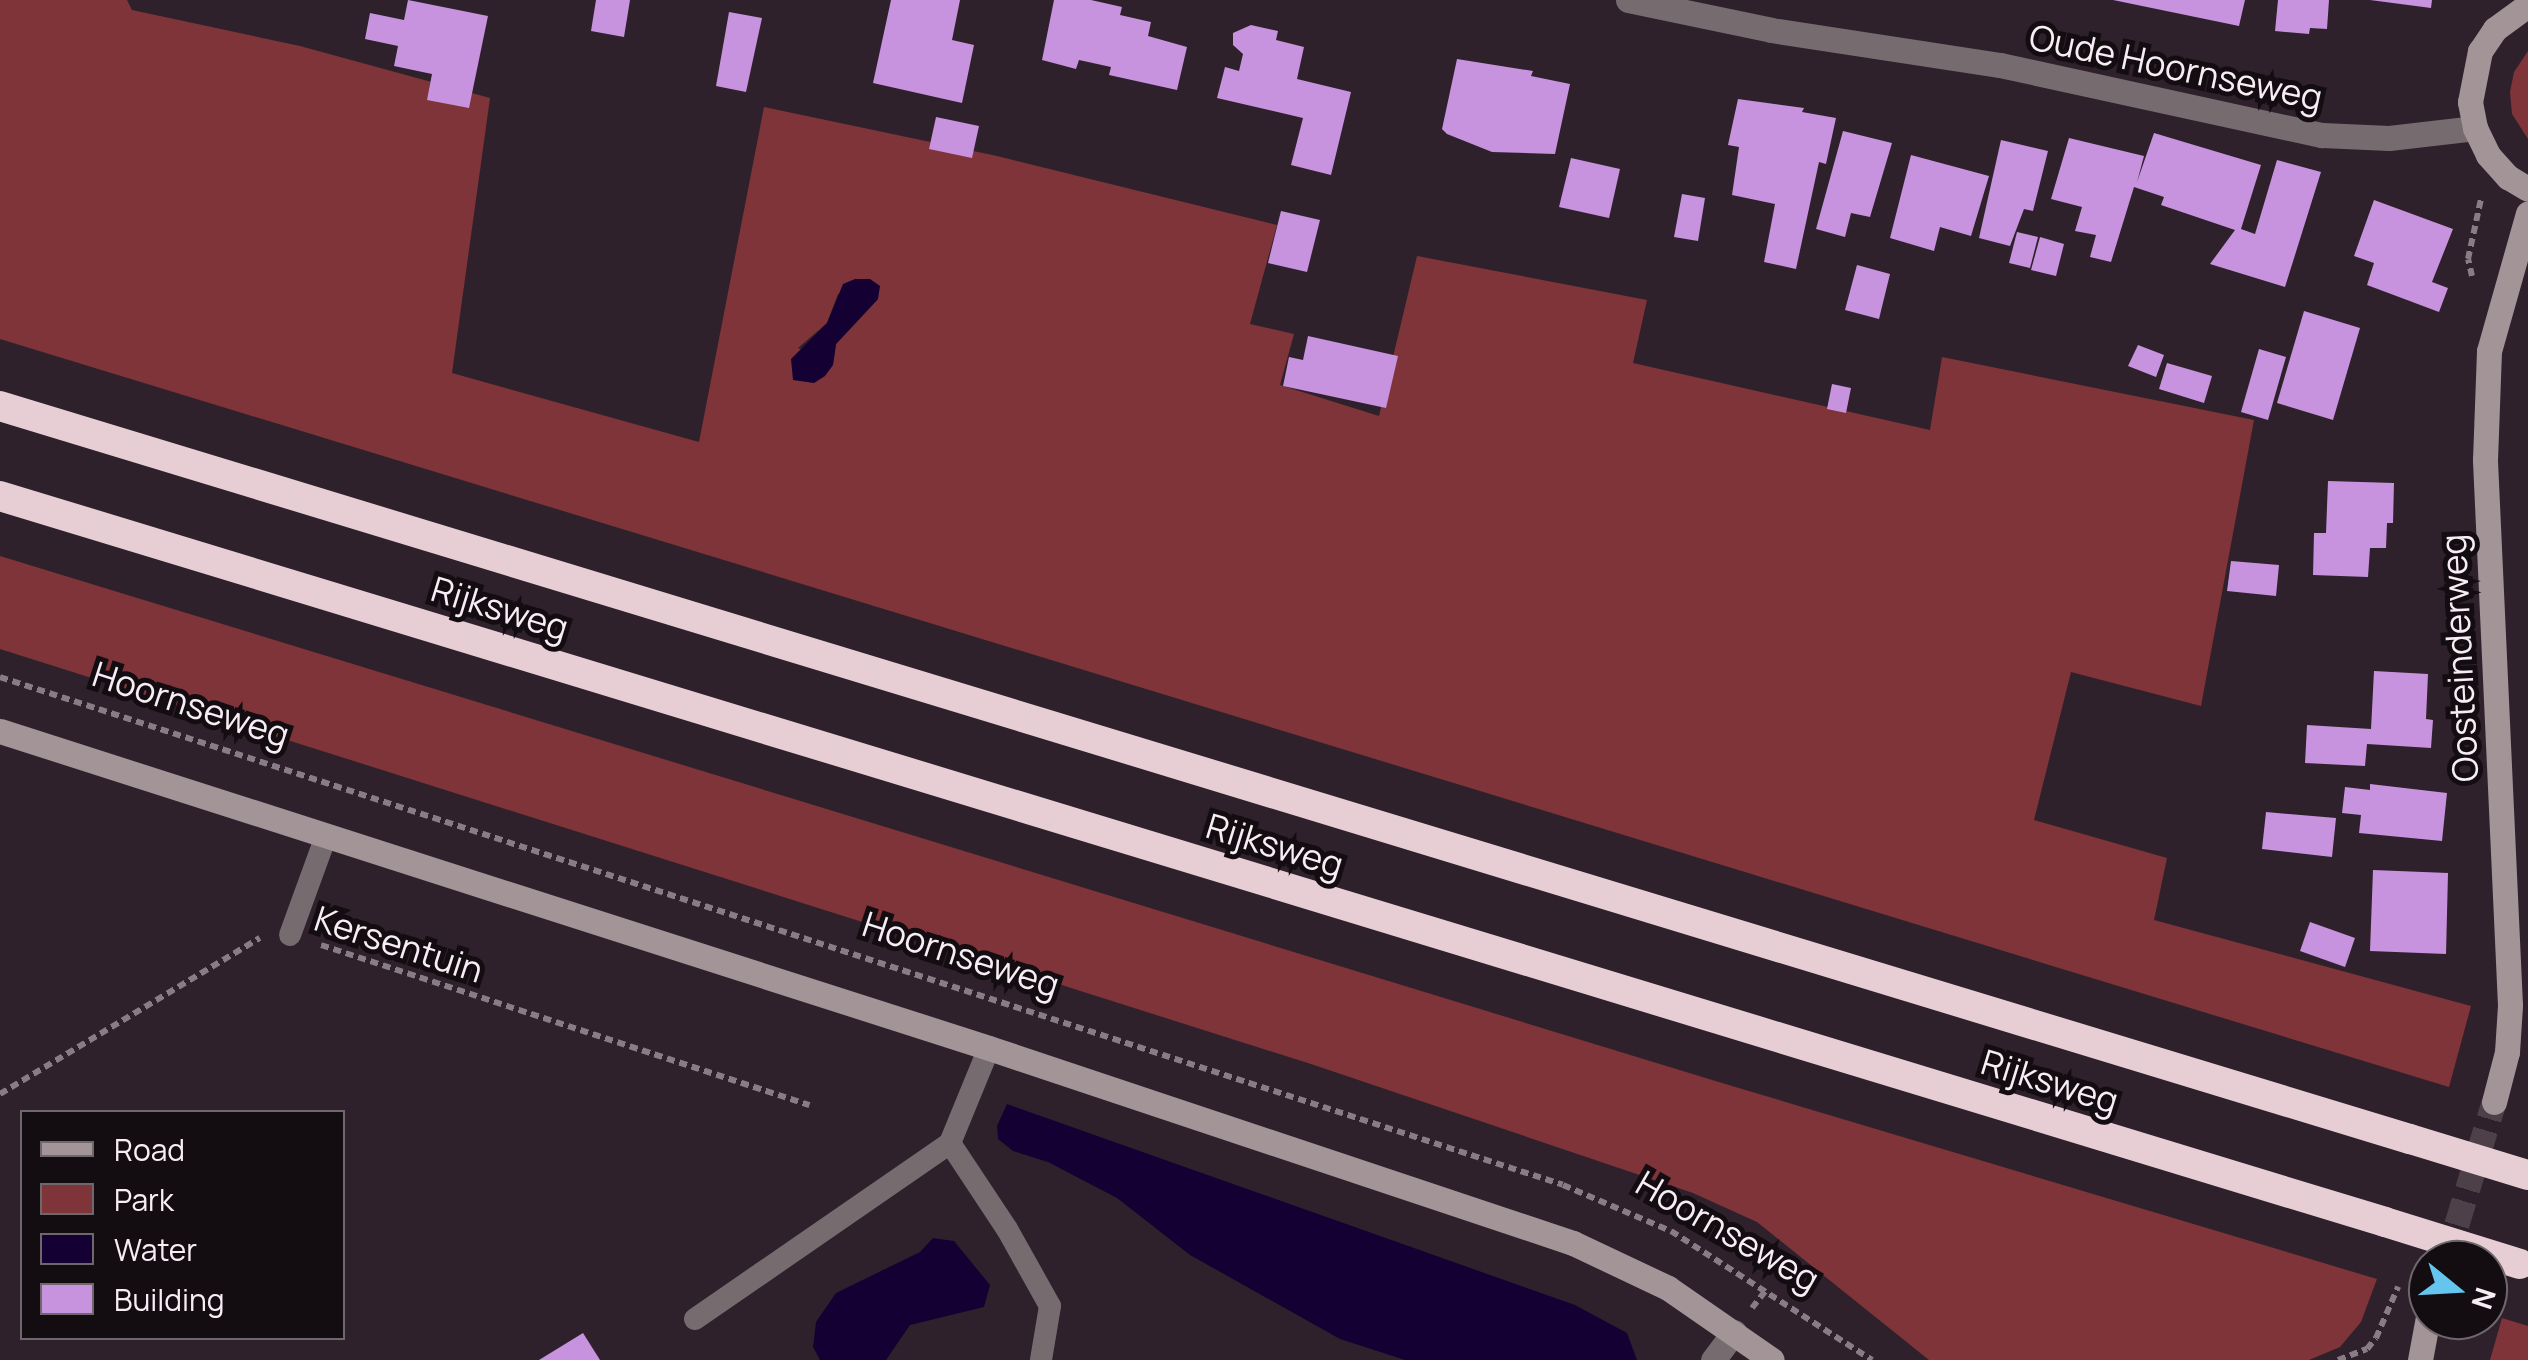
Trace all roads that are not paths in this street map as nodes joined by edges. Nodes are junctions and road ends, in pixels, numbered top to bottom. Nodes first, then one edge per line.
1 (1628, 0) edge
2 (2517, 6) edge
3 (2474, 128) junction
4 (2528, 188) edge
5 (2528, 213) edge
6 (0, 406) edge
7 (0, 496) edge
8 (0, 731) edge
9 (326, 836) junction
10 (290, 935) road end
11 (989, 1048) junction
12 (2494, 1102) tunnel mouth
13 (950, 1143) junction
14 (2528, 1175) edge
15 (2524, 1265) edge
16 (695, 1319) dead end
17 (1734, 1332) junction
18 (1041, 1360) edge
19 (1713, 1360) edge
20 (1772, 1360) edge

1 - 3 street, Oude Hoornseweg
2 - 3 street
3 - 4 street
5 - 12 street, Oosteinderweg
6 - 14 highway, Rijksweg, bridge
7 - 15 highway, Rijksweg, bridge
8 - 9 street
9 - 10 lane
9 - 11 street
11 - 13 lane
11 - 17 street
13 - 16 lane
13 - 18 lane
17 - 19 street
17 - 20 street

